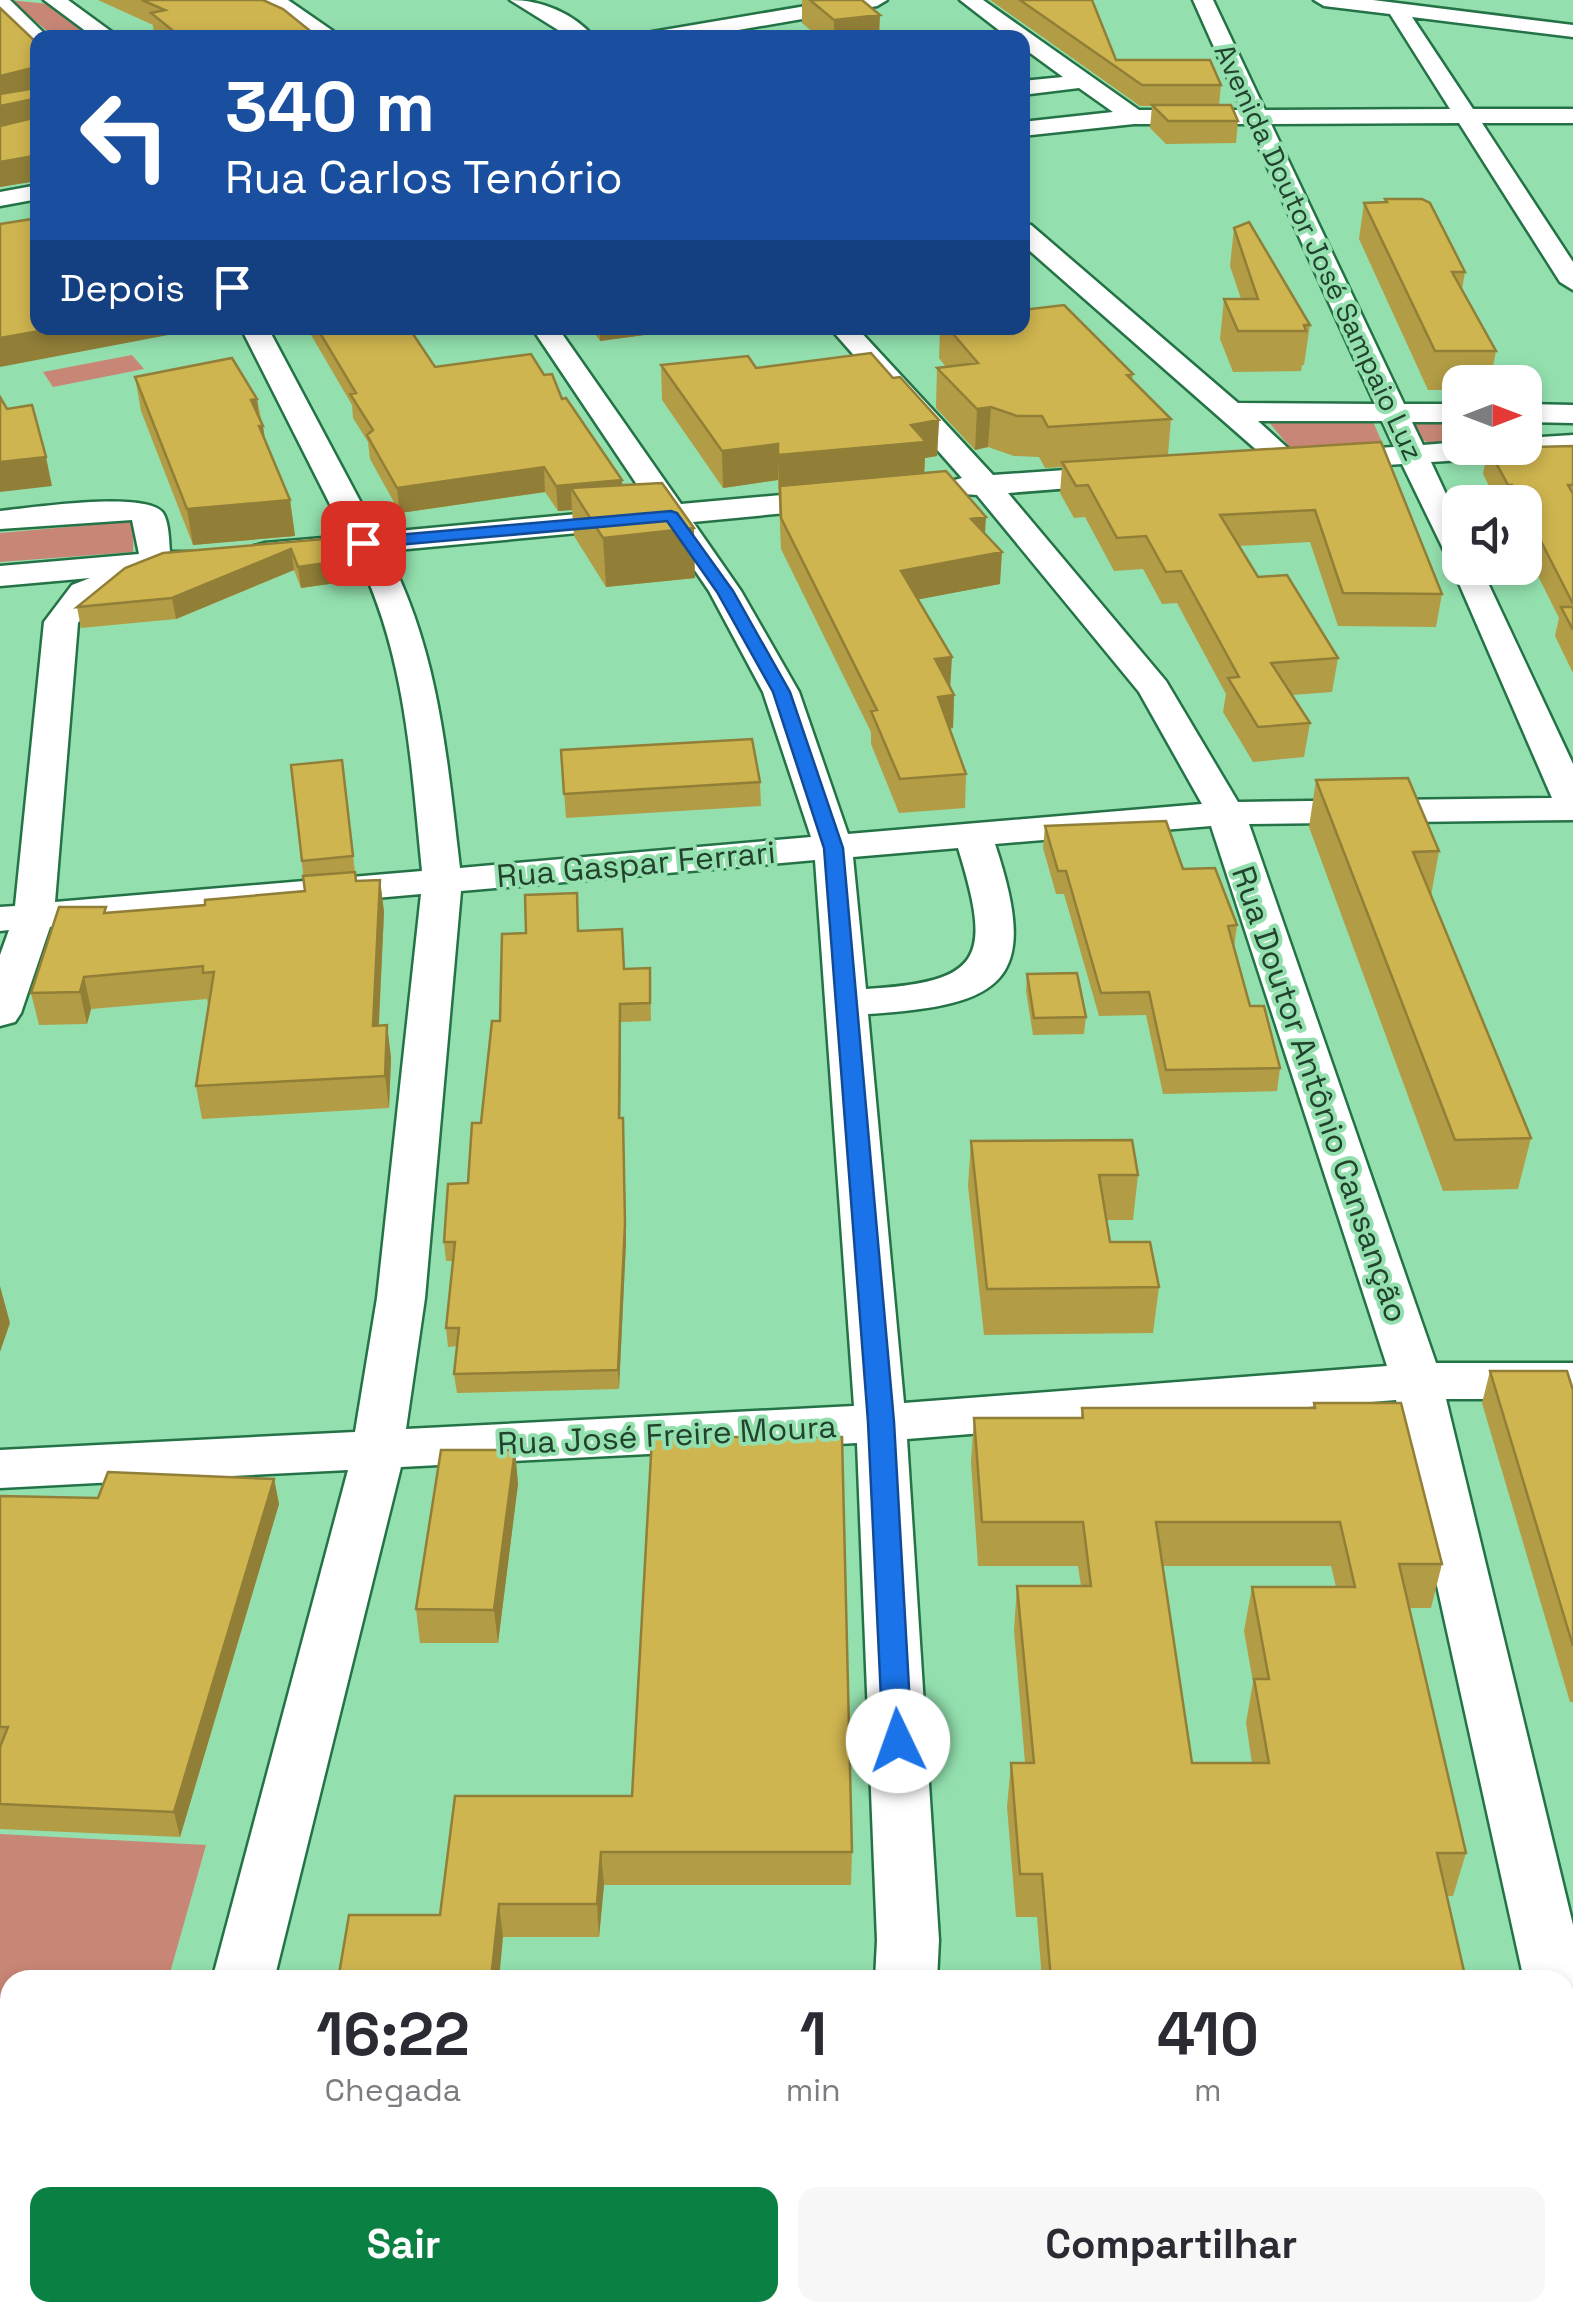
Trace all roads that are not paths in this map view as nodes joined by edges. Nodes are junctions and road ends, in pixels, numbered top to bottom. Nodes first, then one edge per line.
1 (54, 0) edge
2 (274, 0) edge
3 (520, 0) edge
4 (766, 0) edge
5 (878, 0) edge
6 (970, 0) edge
7 (1203, 0) edge
8 (1324, 0) edge
9 (1451, 0) edge
10 (0, 2) edge
11 (1398, 11) junction
12 (784, 15) junction
13 (1490, 21) junction
14 (30, 30) edge
15 (98, 30) edge
16 (321, 30) edge
17 (574, 30) edge
18 (698, 30) edge
19 (800, 30) edge
20 (1012, 30) edge
21 (1573, 30) edge
22 (1030, 43) edge
23 (1082, 80) junction
24 (1030, 87) edge
25 (1256, 115) junction
26 (1467, 116) junction
27 (1573, 116) edge
28 (1134, 117) junction
29 (1030, 129) edge
30 (30, 193) edge
31 (0, 199) edge
32 (1030, 237) edge
33 (1573, 282) edge
34 (258, 335) edge
35 (551, 335) edge
36 (849, 335) edge
37 (1234, 412) junction
38 (1394, 413) junction
39 (1442, 413) edge
40 (1542, 414) edge
41 (1573, 414) edge
42 (1573, 444) edge
43 (1413, 456) junction
44 (1288, 462) junction
45 (1250, 465) edge
46 (1156, 472) edge
47 (986, 485) junction
48 (926, 491) edge
49 (868, 496) edge
50 (671, 516) junction
51 (1442, 519) edge
52 (0, 520) edge
53 (363, 543) junction
54 (156, 563) junction
55 (0, 576) edge
56 (1472, 585) edge
57 (0, 594) edge
58 (61, 622) junction
59 (1573, 806) edge
60 (1226, 813) junction
61 (974, 836) junction
62 (833, 848) junction
63 (442, 880) junction
64 (17, 918) edge
65 (846, 1003) junction
66 (0, 1013) edge
67 (1417, 1381) junction
68 (1573, 1381) edge
69 (881, 1422) junction
70 (379, 1451) junction
71 (0, 1470) edge
72 (246, 1970) edge
73 (906, 1970) edge
74 (1554, 1970) edge

1 - 15 street
2 - 16 street
3 - 17 street
4 - 12 street
5 - 12 street
6 - 20 street
7 - 25 street, Avenida Doutor José Sampaio Luz
8 - 11 street
9 - 13 street
10 - 14 street
11 - 13 street
11 - 26 street
12 - 18 street
12 - 19 street
13 - 21 street
22 - 23 street
23 - 24 street
23 - 28 street
25 - 26 street
25 - 28 street
25 - 38 street, Avenida Doutor José Sampaio Luz
26 - 27 street
26 - 33 street
28 - 29 street
30 - 31 street
32 - 37 street
34 - 53 street
35 - 50 street
36 - 47 street, Rua Doutor Antônio Cansanção
37 - 38 street
37 - 44 street
38 - 39 street
38 - 43 street, Avenida Doutor José Sampaio Luz
40 - 41 street
42 - 43 street
43 - 44 street
43 - 51 street, Avenida Doutor José Sampaio Luz
44 - 45 street
46 - 47 street
47 - 48 street
47 - 60 street, Rua Doutor Antônio Cansanção
49 - 50 street
50 - 53 street
50 - 62 street
52 - 54 street
53 - 54 street
53 - 63 street
54 - 55 street
54 - 58 street
56 - 59 street
57 - 58 street
58 - 64 street
59 - 60 street, Rua Gaspar Ferrari
60 - 61 street, Rua Gaspar Ferrari
60 - 67 street, Rua Doutor Antônio Cansanção
61 - 62 street, Rua Gaspar Ferrari
61 - 65 street
62 - 63 street, Rua Gaspar Ferrari
62 - 65 street
63 - 64 street, Rua Gaspar Ferrari
63 - 70 street
64 - 66 street
65 - 69 street
67 - 68 street, Rua José Freire Moura
67 - 69 street, Rua José Freire Moura
67 - 74 street, Rua Doutor Antônio Cansanção
69 - 70 street, Rua José Freire Moura
69 - 73 street
70 - 71 street, Rua José Freire Moura
70 - 72 street

